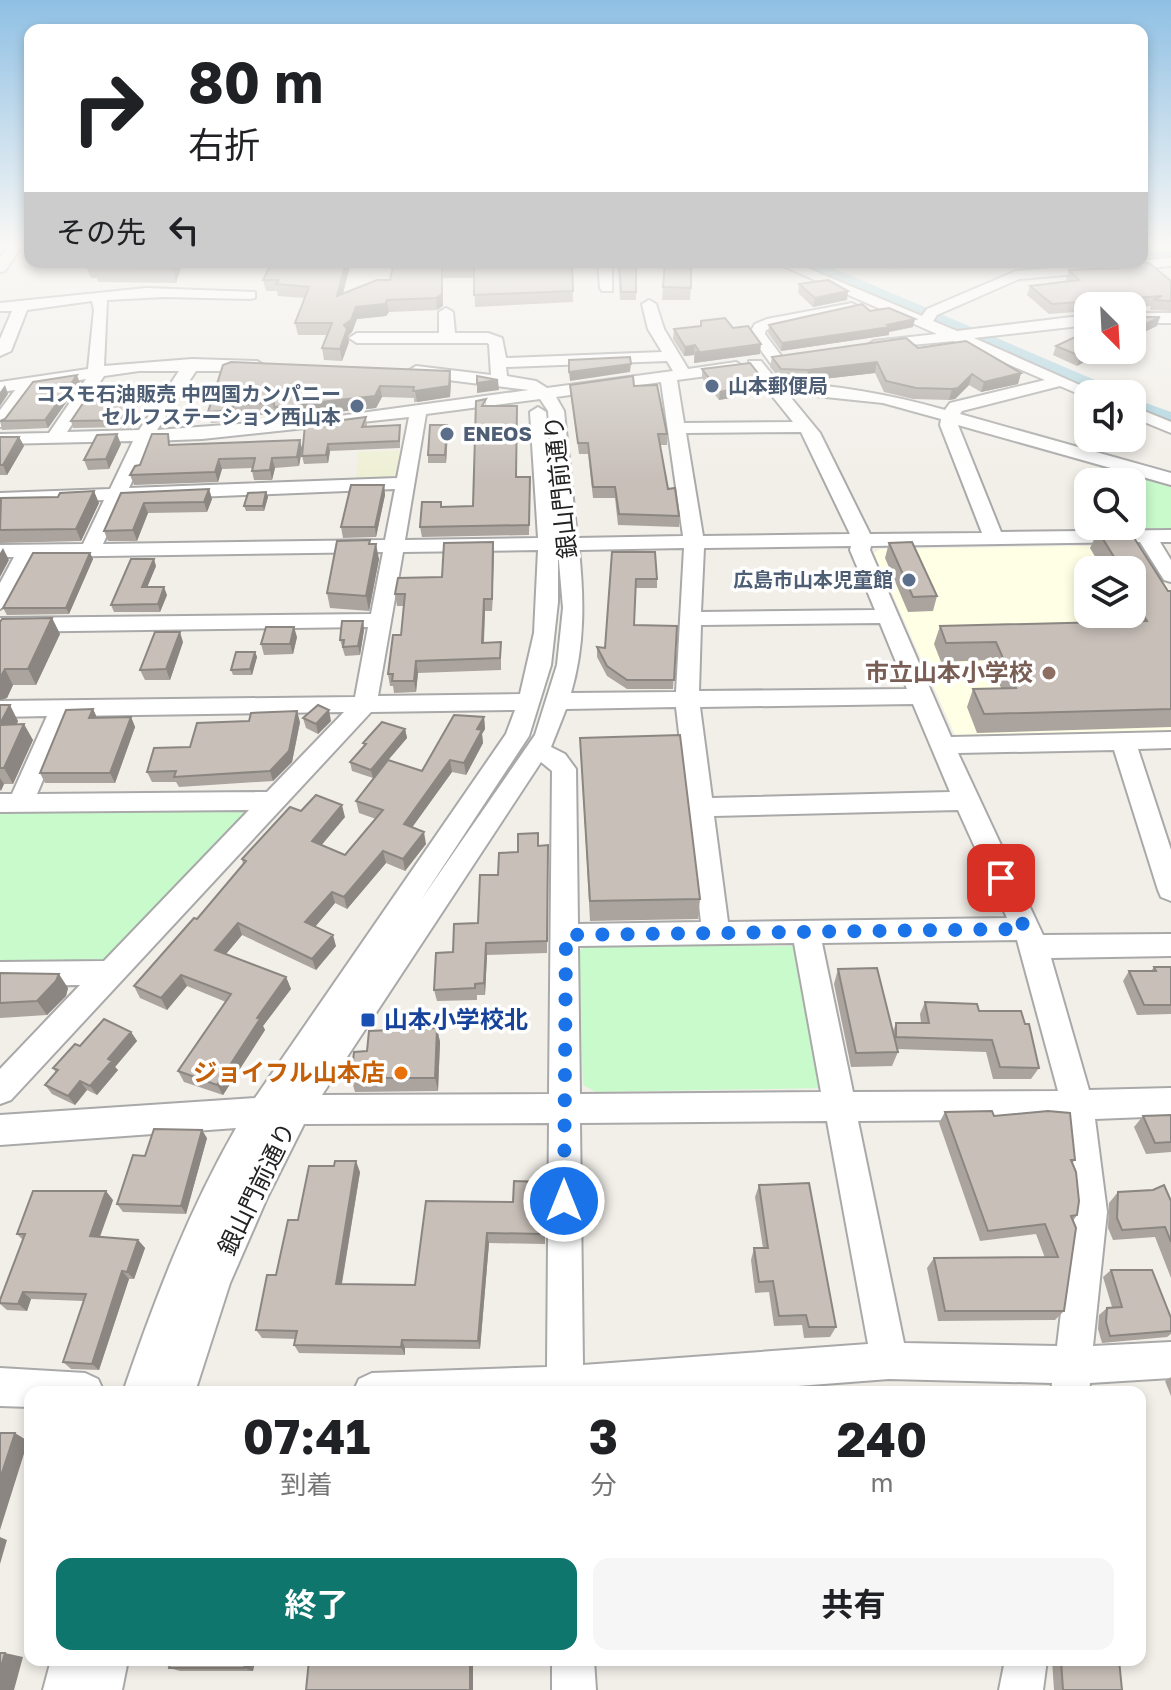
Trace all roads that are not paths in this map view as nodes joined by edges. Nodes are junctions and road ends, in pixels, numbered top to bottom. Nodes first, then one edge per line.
1 (15, 322) edge
2 (98, 322) edge
3 (446, 322) edge
4 (652, 322) edge
5 (783, 322) edge
6 (942, 322) edge
7 (1071, 322) edge
8 (956, 330) junction
9 (357, 338) dead end
10 (447, 338) junction
11 (587, 343) dead end
12 (863, 348) edge
13 (0, 351) edge
14 (498, 363) junction
15 (192, 364) junction
16 (269, 367) edge
17 (774, 368) junction
18 (674, 369) junction
19 (406, 371) edge
20 (97, 372) junction
21 (1061, 381) junction
22 (28, 383) junction
23 (1074, 386) edge
24 (0, 387) edge
25 (546, 394) junction
26 (418, 412) junction
27 (950, 415) junction
28 (1146, 417) edge
29 (0, 422) edge
30 (807, 427) junction
31 (676, 428) junction
32 (1171, 428) edge
33 (145, 435) junction
34 (54, 438) junction
35 (0, 439) edge
36 (1171, 479) edge
37 (405, 483) junction
38 (116, 495) junction
39 (0, 499) edge
40 (1146, 536) joint
41 (1171, 536) edge
42 (1074, 537) edge
43 (994, 538) junction
44 (863, 540) junction
45 (694, 542) junction
46 (558, 544) junction
47 (393, 546) junction
48 (90, 550) junction
49 (0, 551) edge
50 (27, 551) junction
51 (1171, 576) edge
52 (0, 603) edge
53 (888, 616) junction
54 (691, 619) junction
55 (380, 620) junction
56 (0, 625) edge
57 (922, 696) junction
58 (687, 699) junction
59 (557, 701) junction
60 (528, 702) junction
61 (365, 704) junction
62 (62, 708) junction
63 (0, 709) edge
64 (1171, 740) edge
65 (1123, 741) junction
66 (942, 745) junction
67 (537, 750) junction
68 (274, 801) junction
69 (966, 801) junction
70 (10, 803) edge
71 (701, 807) junction
72 (1171, 890) edge
73 (806, 932) junction
74 (716, 933) junction
75 (566, 935) junction
76 (1029, 938) junction
77 (1171, 945) edge
78 (112, 973) junction
79 (0, 974) edge
80 (0, 1090) edge
81 (1171, 1102) edge
82 (1078, 1105) junction
83 (841, 1107) junction
84 (563, 1109) junction
85 (295, 1110) junction
86 (262, 1114) junction
87 (0, 1130) edge
88 (1171, 1360) edge
89 (889, 1361) junction
90 (1073, 1379) edge
91 (144, 1386) edge
92 (178, 1386) edge
93 (565, 1386) edge
94 (589, 1386) edge
95 (0, 1387) edge
96 (24, 1388) edge
97 (71, 1666) edge
98 (106, 1666) edge
99 (573, 1666) edge
100 (1025, 1666) edge
101 (65, 1690) edge
102 (100, 1690) edge
103 (574, 1690) edge
104 (1021, 1690) edge

1 - 13 street
2 - 20 street
3 - 10 street
4 - 18 street
5 - 17 street
6 - 8 street
7 - 8 street
8 - 12 street
8 - 21 street
9 - 10 street
10 - 14 street
11 - 14 street
14 - 18 street
14 - 19 street
14 - 25 street
15 - 16 street
15 - 20 street
15 - 33 street
17 - 18 street
17 - 27 street
17 - 30 street
18 - 25 street
18 - 31 street
20 - 22 street
20 - 34 street
21 - 23 street
21 - 27 street
22 - 24 street
22 - 29 street
25 - 26 street
25 - 46 street, 銀山門前通り
26 - 33 street
26 - 37 street
27 - 36 street
27 - 43 street
28 - 32 street
30 - 31 street
30 - 44 street
31 - 45 street
33 - 34 street
33 - 38 street
34 - 35 street
37 - 38 street
37 - 47 street
38 - 39 street
38 - 48 street
40 - 41 street
40 - 51 street
42 - 43 street
43 - 44 street
44 - 45 street
44 - 53 street
45 - 46 street
45 - 54 street
46 - 47 street
46 - 59 street, 銀山門前通り
46 - 60 street, 銀山門前通り
47 - 48 street
47 - 55 street
48 - 50 street
49 - 50 street
50 - 52 street
53 - 54 street
53 - 57 street
54 - 58 street
55 - 56 street
55 - 61 street
57 - 58 street
57 - 66 street
58 - 59 street
58 - 71 street
59 - 67 street, 銀山門前通り
60 - 61 street
60 - 86 street, 銀山門前通り
61 - 62 street
61 - 68 street
62 - 63 street
62 - 70 street
64 - 65 street
65 - 66 street
65 - 72 street
66 - 69 street
67 - 75 street
67 - 85 street, 銀山門前通り
68 - 70 street
68 - 78 street
69 - 71 street
69 - 76 street
71 - 74 street
73 - 74 street
73 - 76 street
73 - 83 street
74 - 75 street
75 - 84 street
76 - 77 street
76 - 82 street
78 - 79 street
78 - 80 street
81 - 82 street
82 - 83 street
82 - 90 street
83 - 84 street
83 - 89 street
84 - 85 street
84 - 93 street
85 - 86 street
85 - 92 street, 銀山門前通り
86 - 87 street
86 - 91 street, 銀山門前通り
88 - 90 street
89 - 90 street
89 - 94 street
95 - 96 street
97 - 101 street
98 - 102 street
99 - 103 street
100 - 104 street

